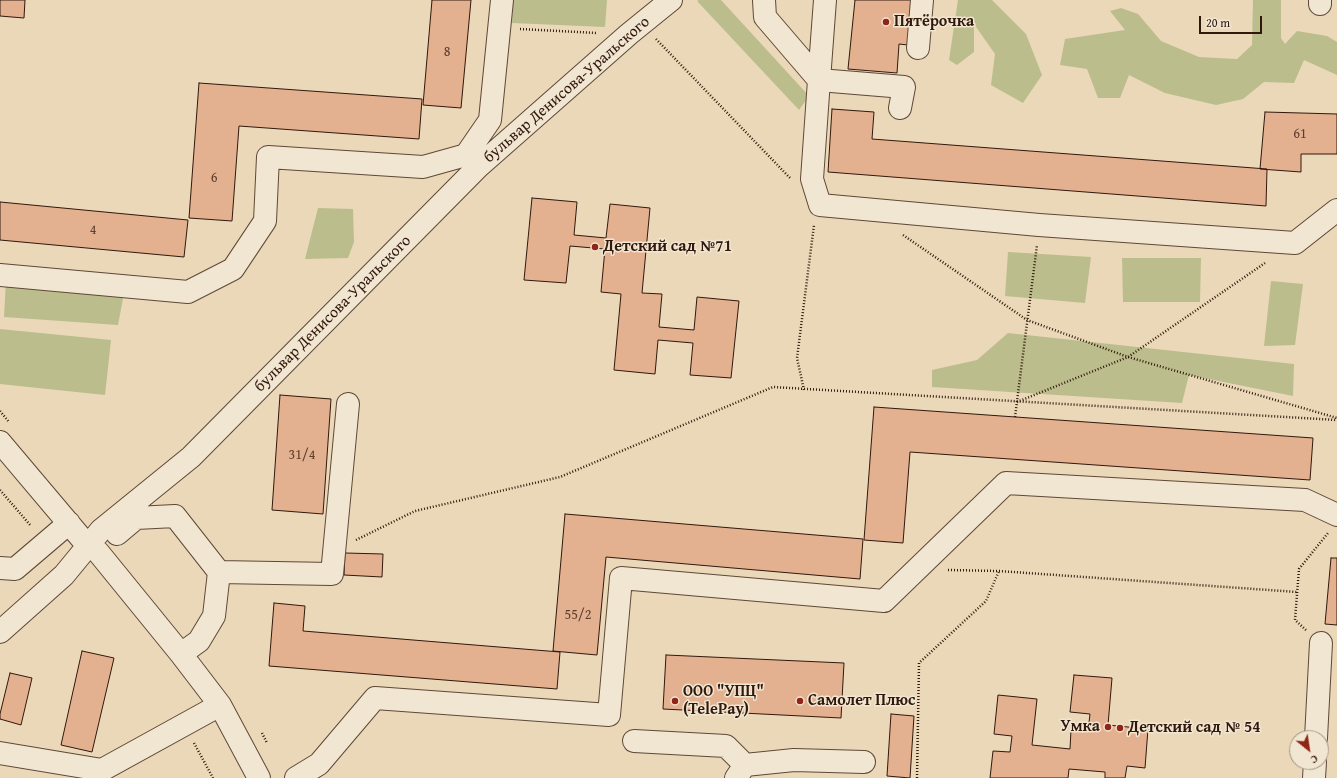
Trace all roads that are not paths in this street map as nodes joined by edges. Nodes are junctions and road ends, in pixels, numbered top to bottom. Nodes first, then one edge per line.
1 (502, 0) edge
2 (671, 0) edge
3 (764, 0) edge
4 (825, 0) edge
5 (922, 0) edge
6 (918, 48) dead end
7 (819, 80) junction
8 (900, 108) dead end
9 (1337, 210) edge
10 (0, 275) edge
11 (348, 404) dead end
12 (0, 442) edge
13 (1335, 522) edge
14 (69, 523) junction
15 (92, 549) junction
16 (0, 568) edge
17 (219, 572) junction
18 (0, 632) edge
19 (1321, 643) road end
20 (181, 654) junction
21 (220, 705) junction
22 (1316, 730) edge
23 (634, 741) dead end
24 (0, 753) edge
25 (864, 762) dead end
26 (741, 772) edge
27 (259, 778) edge
28 (296, 778) edge

1 - 10 street
2 - 15 street, бульвар Денисова-Уральского
3 - 7 street
4 - 7 street
5 - 6 street
7 - 8 street
7 - 9 street
11 - 17 street
12 - 14 street
13 - 28 street
14 - 15 street
14 - 16 street
15 - 17 street
15 - 18 street, бульвар Денисова-Уральского
15 - 20 street
17 - 20 street
19 - 22 street
20 - 21 street
21 - 24 street
21 - 27 street
23 - 26 street
25 - 26 street

